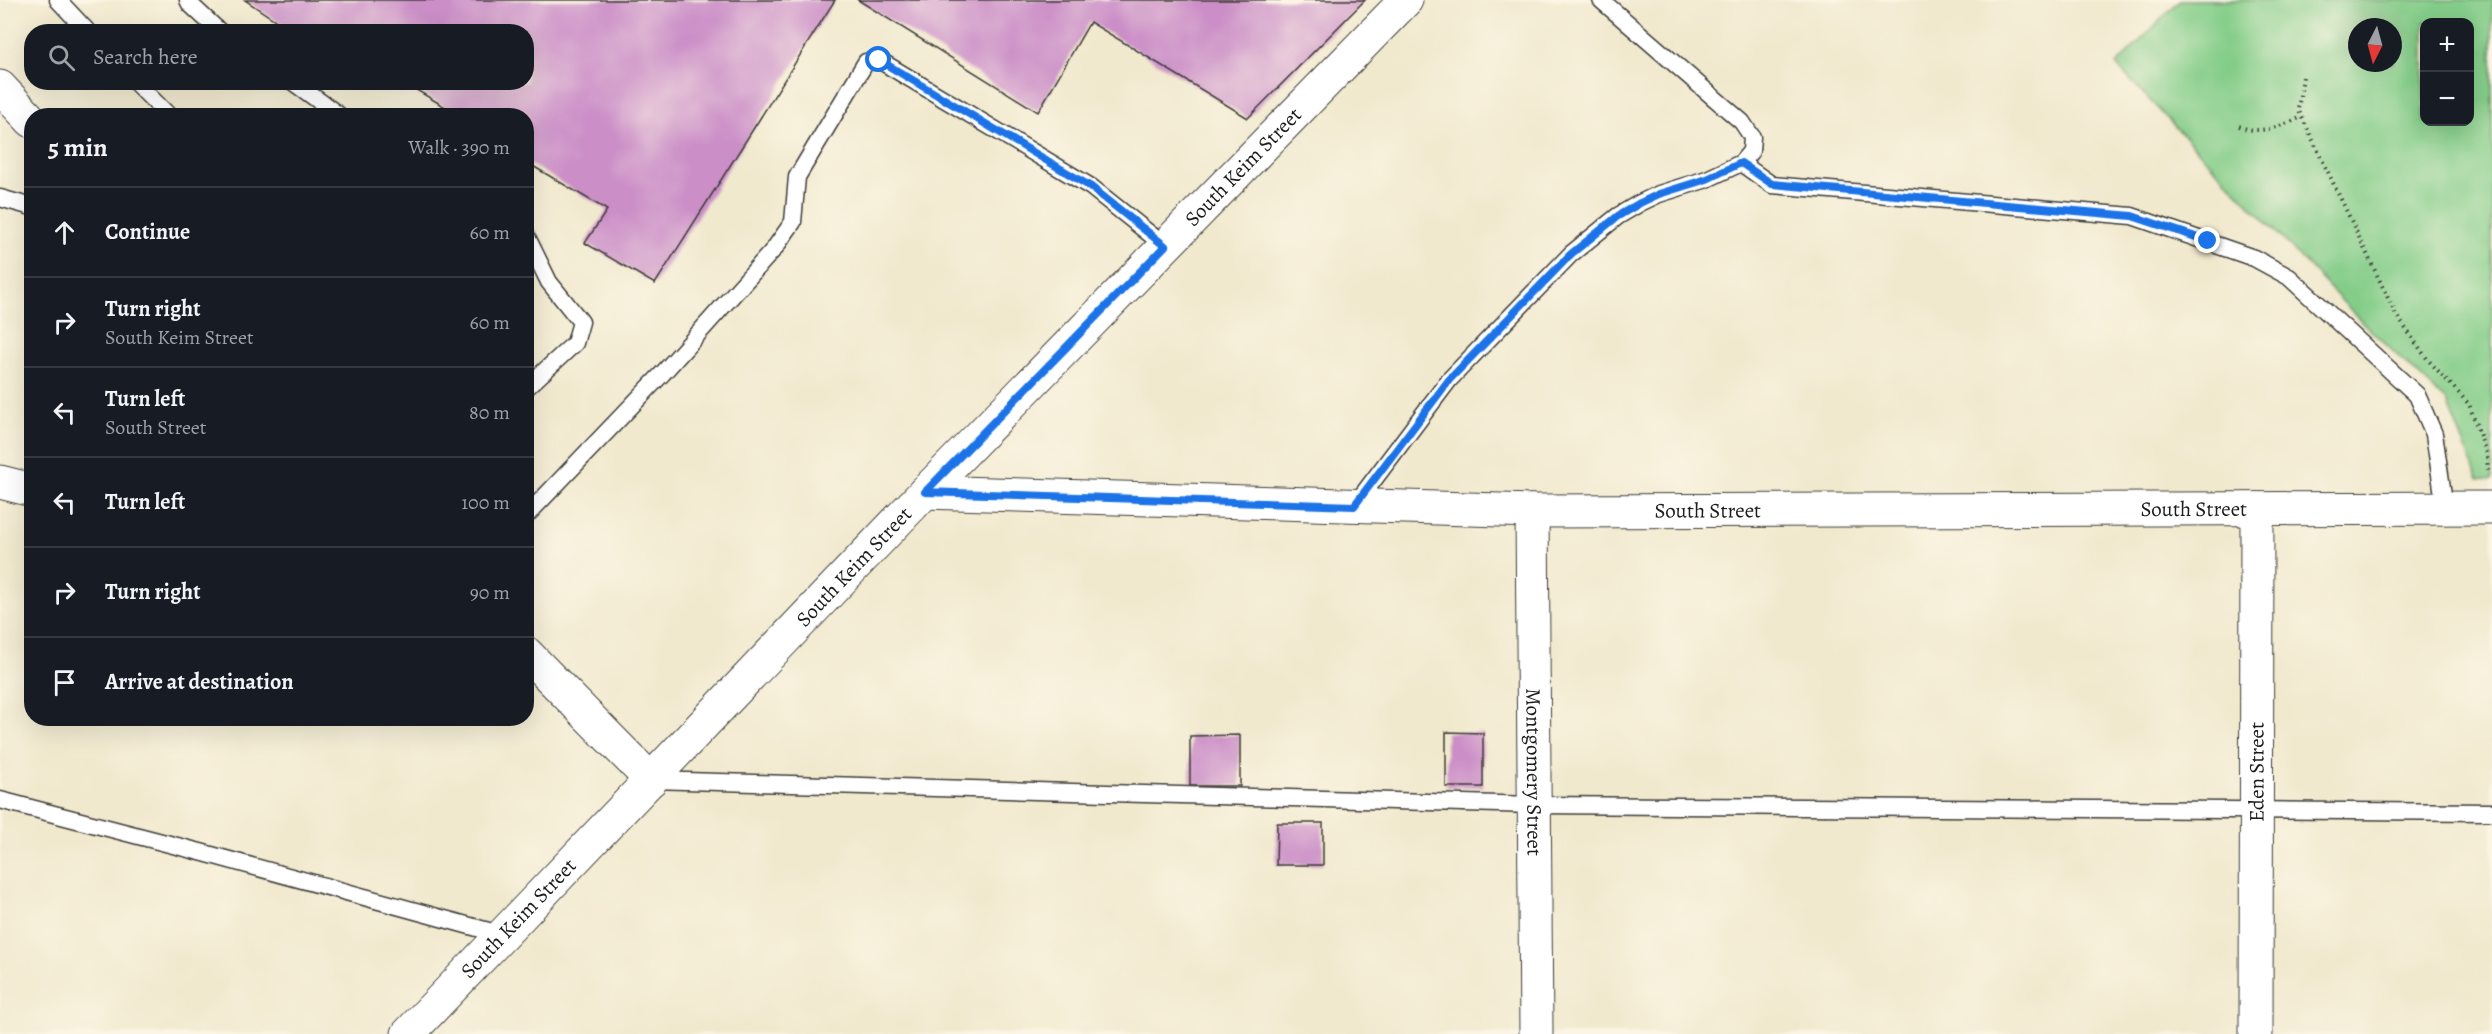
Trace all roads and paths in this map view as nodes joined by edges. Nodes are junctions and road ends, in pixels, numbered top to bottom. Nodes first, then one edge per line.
1 (58, 0) edge
2 (188, 0) edge
3 (1406, 0) edge
4 (1601, 0) edge
5 (80, 24) edge
6 (211, 24) edge
7 (2303, 77) dead end
8 (0, 87) edge
9 (143, 90) edge
10 (304, 90) edge
11 (161, 108) edge
12 (329, 108) edge
13 (24, 112) edge
14 (2302, 117) junction
15 (2239, 126) dead end
16 (1741, 163) junction
17 (0, 198) edge
18 (24, 205) edge
19 (1165, 246) junction
20 (534, 251) edge
21 (534, 381) edge
22 (0, 482) edge
23 (24, 488) edge
24 (925, 492) junction
25 (1354, 506) junction
26 (534, 508) edge
27 (2445, 508) junction
28 (2491, 508) edge
29 (2257, 509) junction
30 (1532, 511) junction
31 (534, 661) edge
32 (651, 780) junction
33 (0, 800) edge
34 (1534, 805) junction
35 (2256, 810) junction
36 (2492, 812) edge
37 (503, 935) junction
38 (408, 1034) edge
39 (1536, 1034) edge
40 (2256, 1034) edge

1 - 5 lane
2 - 6 lane
3 - 19 street, South Keim Street
4 - 16 lane
7 - 14 path
8 - 13 street
9 - 11 lane
10 - 12 lane
14 - 15 path
14 - 28 path
16 - 25 lane
16 - 27 lane
17 - 18 lane
19 - 24 street, South Keim Street
19 - 26 lane
20 - 21 lane
22 - 23 street
24 - 25 street, South Street
24 - 32 street, South Keim Street
25 - 30 street, South Street
27 - 28 street, South Street
27 - 29 street, South Street
29 - 30 street, South Street
29 - 35 street, Eden Street
30 - 34 street, Montgomery Street
31 - 32 street
32 - 34 lane
32 - 37 street, South Keim Street
33 - 37 lane
34 - 35 lane
34 - 39 street, Montgomery Street
35 - 36 lane
35 - 40 street, Eden Street
37 - 38 street, South Keim Street

